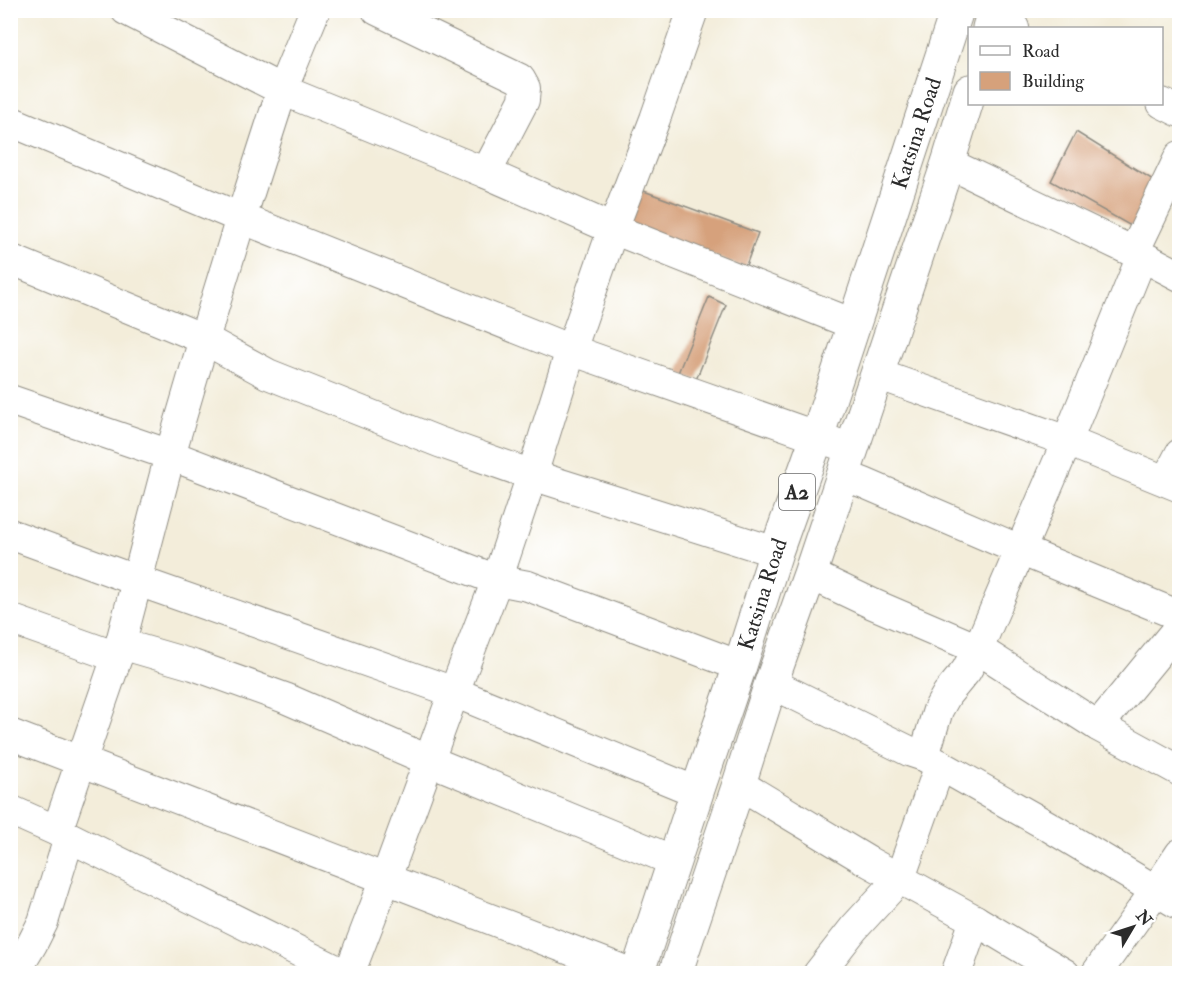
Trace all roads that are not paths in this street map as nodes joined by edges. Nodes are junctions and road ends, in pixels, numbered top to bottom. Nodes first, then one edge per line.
1 (126, 10) edge
2 (315, 10) edge
3 (377, 10) edge
4 (693, 10) edge
5 (957, 10) edge
6 (282, 90) junction
7 (968, 94) edge
8 (1163, 104) edge
9 (1179, 112) edge
10 (10, 122) edge
11 (1179, 156) edge
12 (948, 162) junction
13 (486, 173) junction
14 (241, 219) junction
15 (614, 229) junction
16 (1138, 254) junction
17 (10, 259) edge
18 (1179, 276) edge
19 (853, 324) junction
20 (204, 339) junction
21 (571, 351) junction
22 (877, 374) junction
23 (10, 400) edge
24 (817, 437) junction
25 (1067, 441) junction
26 (1179, 454) edge
27 (170, 455) junction
28 (847, 462) junction
29 (532, 475) junction
30 (1173, 484) edge
31 (10, 534) edge
32 (1020, 550) junction
33 (776, 552) junction
34 (810, 574) junction
35 (497, 580) junction
36 (138, 581) junction
37 (1179, 616) edge
38 (10, 619) edge
39 (1179, 626) edge
40 (978, 649) junction
41 (119, 651) junction
42 (740, 666) junction
43 (771, 683) junction
44 (453, 692) junction
45 (1098, 726) junction
46 (10, 734) edge
47 (428, 760) junction
48 (81, 761) junction
49 (932, 761) junction
50 (1179, 771) edge
51 (739, 784) junction
52 (697, 792) junction
53 (10, 810) edge
54 (63, 834) junction
55 (1179, 854) edge
56 (674, 861) junction
57 (386, 878) junction
58 (900, 878) junction
59 (1168, 898) edge
60 (975, 920) junction
61 (22, 968) edge
62 (340, 972) edge
63 (680, 972) edge
64 (635, 974) edge
65 (818, 974) edge
66 (956, 974) edge
67 (1065, 974) edge
68 (1096, 974) edge

1 - 6 street
2 - 6 street
3 - 13 street
4 - 15 street
5 - 19 highway, Katsina Road / A2
6 - 13 street
6 - 14 street
7 - 12 highway, Katsina Road / A2
8 - 9 street
10 - 14 street
11 - 16 street
12 - 16 street
12 - 22 highway, Katsina Road / A2
13 - 15 street
14 - 20 street
14 - 21 street
15 - 19 street
15 - 21 street
16 - 18 street
16 - 25 street
17 - 20 street
19 - 24 highway, Katsina Road / A2
20 - 27 street
20 - 29 street
21 - 24 street
21 - 29 street
22 - 25 street
22 - 28 highway, Katsina Road / A2
23 - 27 street
24 - 28 street
24 - 33 highway, Katsina Road / A2
25 - 30 street
25 - 32 street
26 - 30 street
27 - 35 street
27 - 36 street
28 - 32 street
28 - 34 highway, Katsina Road / A2
29 - 33 street
29 - 35 street
31 - 36 street
32 - 37 street
32 - 40 street
33 - 42 highway, Katsina Road / A2
34 - 40 street
34 - 43 highway, Katsina Road / A2
35 - 42 street
35 - 44 street
36 - 41 street
36 - 44 street
38 - 41 street
39 - 45 street
40 - 45 street
40 - 49 street
41 - 47 street
41 - 48 street
42 - 52 highway, Katsina Road / A2
43 - 49 street
43 - 51 highway, Katsina Road / A2
44 - 47 street
44 - 52 street
45 - 50 street
46 - 48 street
47 - 56 street
47 - 57 street
48 - 54 street
48 - 57 street
49 - 58 street
49 - 59 street
51 - 58 street
51 - 63 highway, Katsina Road / A2
52 - 56 highway, Katsina Road / A2
53 - 54 street
54 - 61 street
54 - 62 street
55 - 59 street
56 - 64 highway, Katsina Road / A2
57 - 62 street
57 - 64 street
58 - 60 street
58 - 65 street
59 - 68 street
60 - 66 street
60 - 67 street

